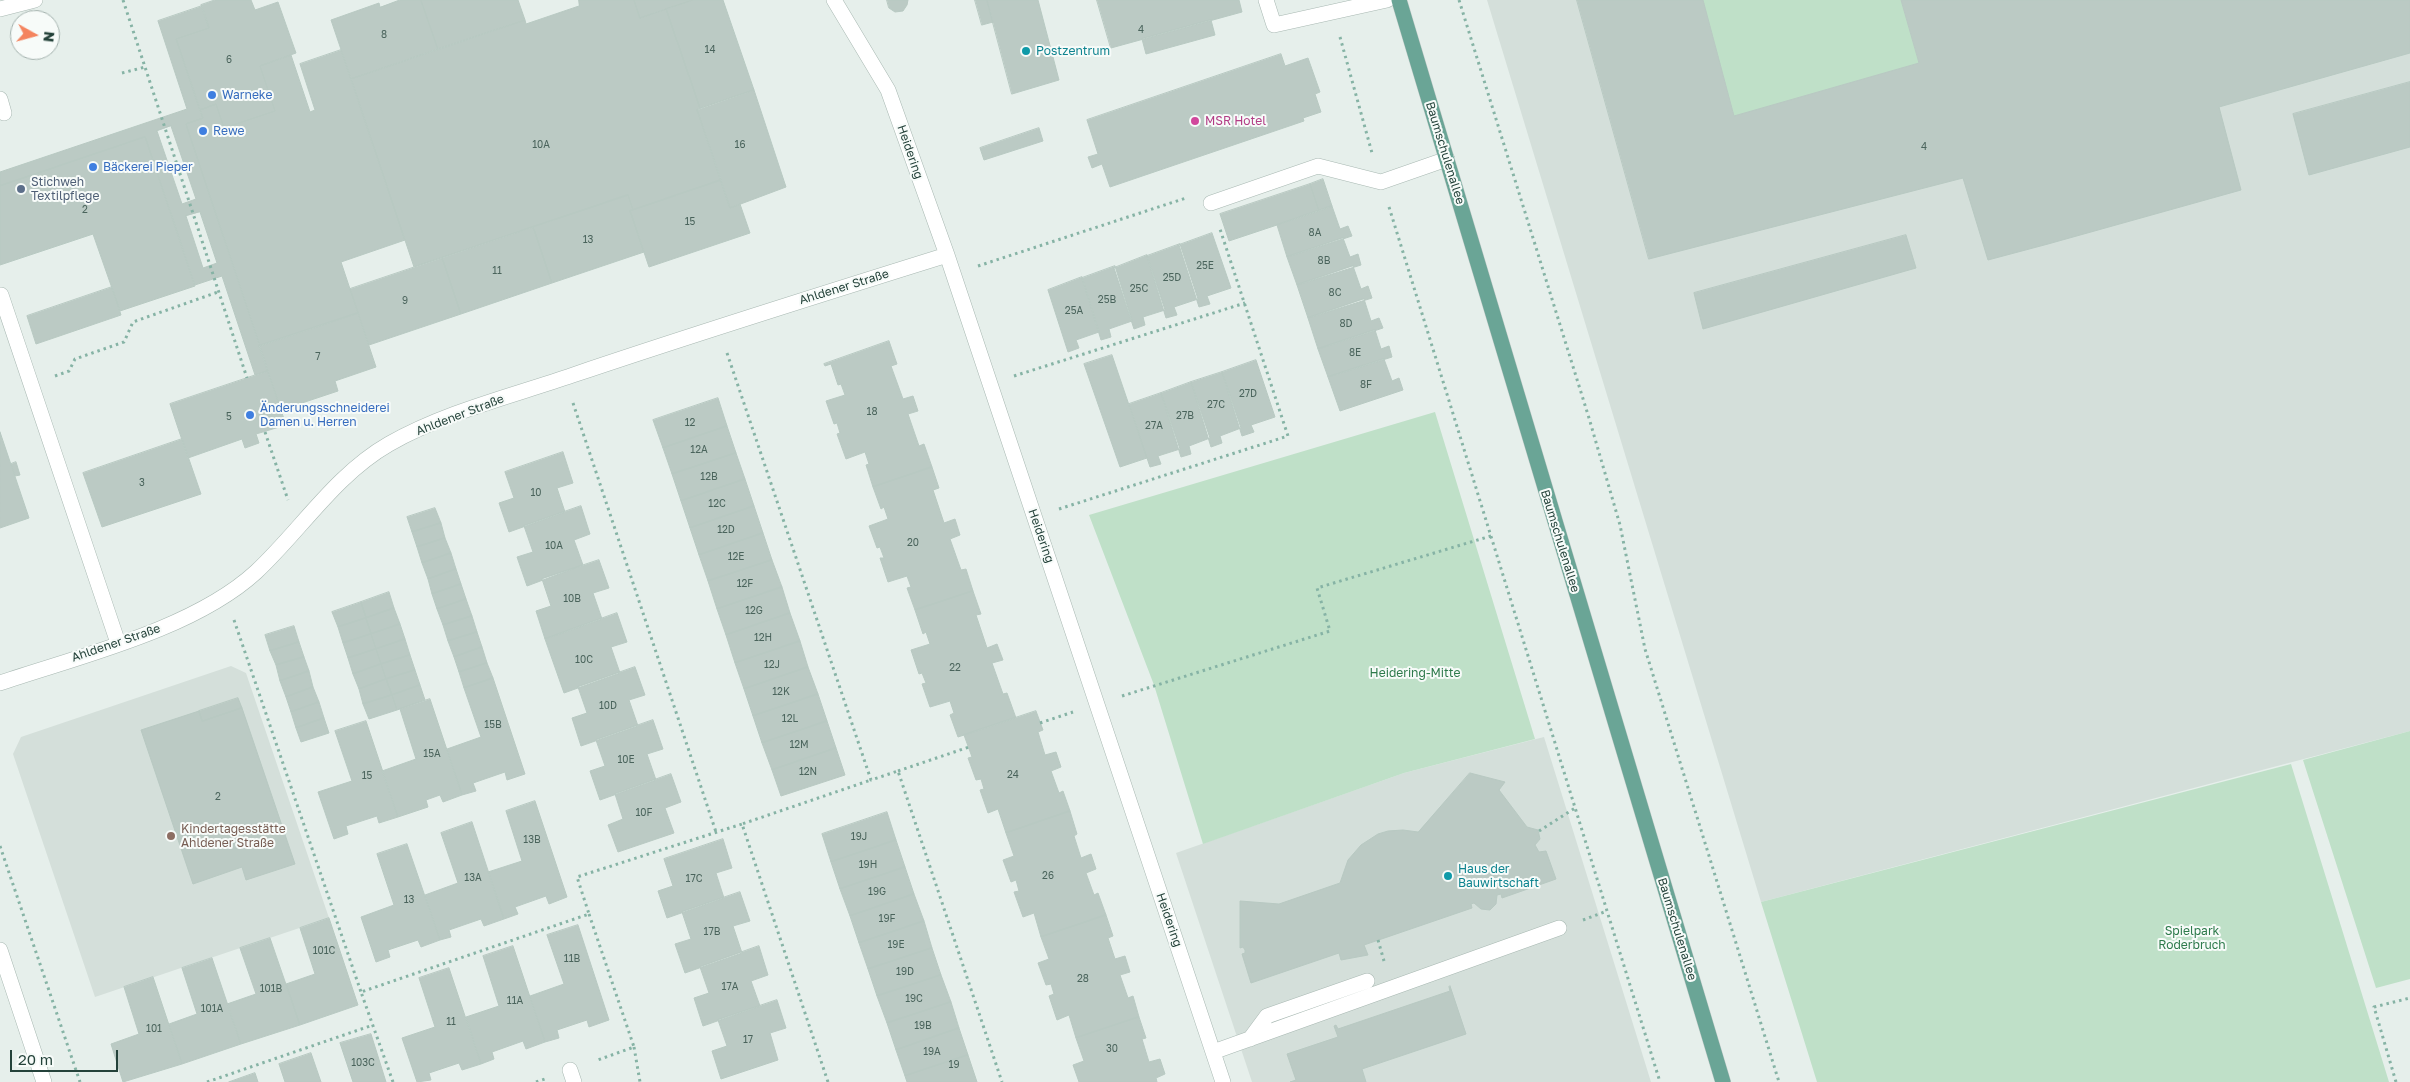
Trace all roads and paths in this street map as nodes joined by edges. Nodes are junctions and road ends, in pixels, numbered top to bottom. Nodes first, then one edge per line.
1 (34, 0) edge
2 (123, 0) edge
3 (834, 0) edge
4 (1266, 0) edge
5 (1386, 0) edge
6 (1399, 0) edge
7 (1459, 0) edge
8 (0, 9) edge
9 (1333, 12) junction
10 (145, 67) junction
11 (122, 73) dead end
12 (1447, 159) junction
13 (1381, 182) junction
14 (1211, 203) junction
15 (947, 255) junction
16 (953, 275) junction
17 (218, 292) junction
18 (1, 295) edge
19 (1245, 303) junction
20 (718, 326) junction
21 (247, 378) dead end
22 (564, 378) junction
23 (31, 384) junction
24 (990, 384) junction
25 (265, 432) dead end
26 (1034, 517) junction
27 (297, 529) junction
28 (1491, 536) junction
29 (226, 595) junction
30 (118, 644) junction
31 (0, 683) edge
32 (1096, 704) junction
33 (1040, 723) dead end
34 (968, 747) dead end
35 (898, 771) junction
36 (871, 780) junction
37 (1575, 808) junction
38 (742, 824) junction
39 (1539, 831) dead end
40 (716, 832) junction
41 (0, 846) edge
42 (589, 914) junction
43 (1559, 928) dead end
44 (0, 950) edge
45 (1367, 981) dead end
46 (361, 992) junction
47 (2410, 998) edge
48 (373, 1025) junction
49 (1250, 1039) junction
50 (634, 1047) junction
51 (1213, 1052) junction
52 (572, 1076) edge
53 (44, 1082) edge
54 (80, 1082) edge
55 (207, 1082) edge
56 (393, 1082) edge
57 (536, 1082) edge
58 (640, 1082) edge
59 (828, 1082) edge
60 (1002, 1082) edge
61 (1223, 1082) edge
62 (1660, 1082) edge
63 (1723, 1082) edge
64 (1779, 1082) edge
65 (2396, 1082) edge

1 - 8 street
2 - 10 path
3 - 15 street, Heidering
4 - 9 street
5 - 9 street
6 - 12 main road, Baumschulenallee
7 - 64 path
9 - 13 path
10 - 11 path
10 - 17 path
12 - 13 street
12 - 63 main road, Baumschulenallee
13 - 14 street
13 - 28 path
14 - 16 path
14 - 19 path
15 - 16 street, Heidering
15 - 20 street, Ahldener Straße
16 - 24 street, Heidering
17 - 21 path
17 - 23 path
18 - 23 street
19 - 24 path
19 - 26 path
20 - 22 street, Ahldener Straße
20 - 36 path
22 - 27 street, Ahldener Straße
22 - 40 path
23 - 30 street
24 - 26 street, Heidering
25 - 27 path
26 - 32 street, Heidering
27 - 29 street, Ahldener Straße
28 - 32 path
28 - 37 path
29 - 30 street, Ahldener Straße
29 - 46 path
30 - 31 street, Ahldener Straße
32 - 33 path
32 - 51 street, Heidering
34 - 35 path
35 - 36 path
35 - 60 path
36 - 38 path
37 - 39 path
37 - 62 path
38 - 40 path
38 - 59 path
40 - 42 path
41 - 54 path
42 - 46 path
42 - 50 path
43 - 49 street
44 - 53 street
45 - 49 street
46 - 48 path
47 - 65 path
48 - 55 path
48 - 56 path
49 - 51 street
50 - 52 path
50 - 58 path
51 - 61 street, Heidering
52 - 57 path

